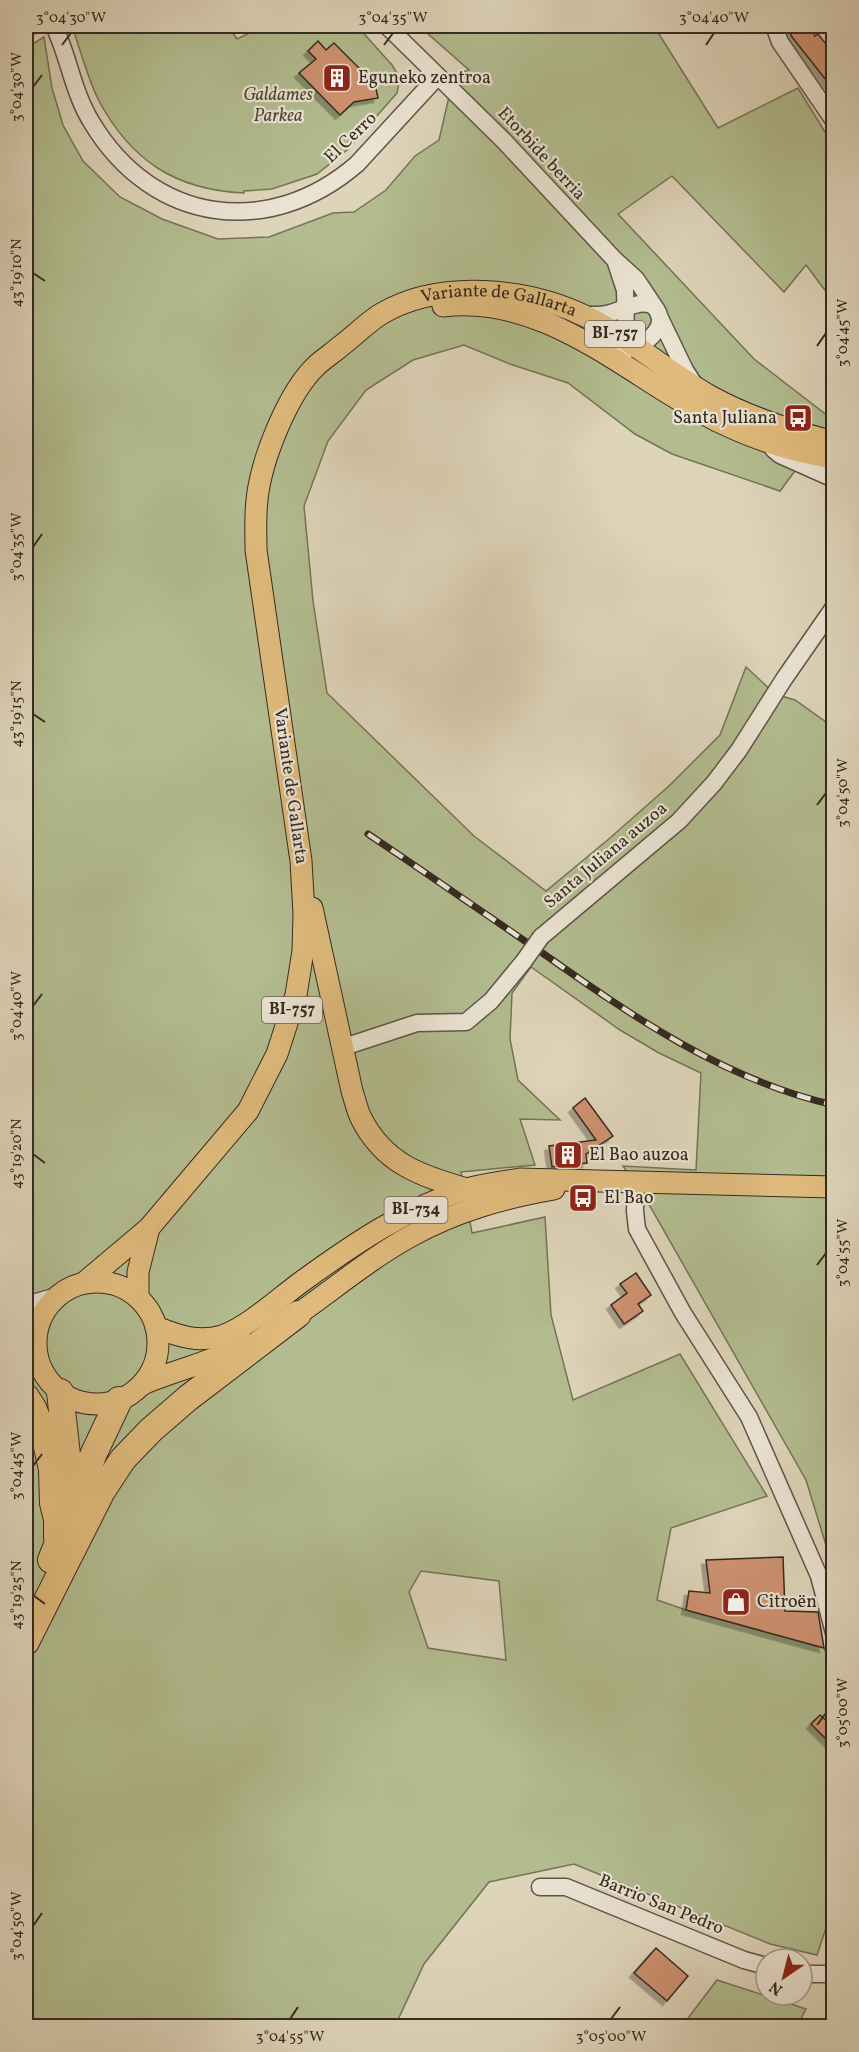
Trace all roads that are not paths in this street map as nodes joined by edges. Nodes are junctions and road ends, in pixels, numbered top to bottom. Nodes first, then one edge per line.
1 (31, 26) edge
2 (54, 26) edge
3 (387, 26) edge
4 (774, 26) edge
5 (26, 28) edge
6 (438, 76) junction
7 (834, 121) edge
8 (614, 259) junction
9 (625, 307) junction
10 (518, 312) junction
11 (658, 313) junction
12 (581, 315) junction
13 (358, 333) junction
14 (630, 345) junction
15 (648, 380) junction
16 (697, 387) junction
17 (746, 412) junction
18 (760, 440) junction
19 (834, 442) edge
20 (821, 463) edge
21 (834, 607) edge
22 (301, 861) junction
23 (344, 1047) junction
24 (636, 1181) junction
25 (596, 1182) junction
26 (834, 1187) edge
27 (467, 1189) junction
28 (148, 1228) junction
29 (85, 1282) junction
30 (57, 1296) junction
31 (138, 1297) junction
32 (26, 1305) edge
33 (298, 1314) junction
34 (156, 1327) junction
35 (31, 1352) edge
36 (143, 1384) junction
37 (60, 1392) junction
38 (26, 1397) edge
39 (119, 1400) junction
40 (57, 1519) junction
41 (57, 1544) junction
42 (834, 1632) edge
43 (26, 1640) edge
44 (540, 1887) dead end
45 (754, 1963) edge
46 (814, 1974) edge
47 (834, 1974) edge

1 - 5 street
2 - 6 street, El Cerro
3 - 6 street, Etorbide berria
4 - 7 street
6 - 8 street, Etorbide berria
8 - 9 street, Etorbide berria
8 - 11 street, Etorbide berria
9 - 11 street
9 - 12 street
9 - 14 street, Etorbide berria
10 - 13 main road, Variante de Gallarta / BI-757
10 - 14 street
10 - 15 main road, Variante de Gallarta / BI-757
11 - 14 street
11 - 16 street, Etorbide berria
12 - 13 main road, Variante de Gallarta / BI-757
12 - 14 main road, Variante de Gallarta / BI-757
13 - 22 main road, Variante de Gallarta / BI-757
14 - 15 street, Etorbide berria
14 - 16 main road, Variante de Gallarta / BI-757
15 - 18 main road, Variante de Gallarta / BI-757
16 - 17 main road, Variante de Gallarta / BI-757
17 - 19 main road, Variante de Gallarta / BI-757
17 - 20 street
18 - 20 main road, Variante de Gallarta / BI-757
18 - 20 street
21 - 23 street, Santa Juliana auzoa, bridge
22 - 23 main road
22 - 28 main road, Variante de Gallarta / BI-757
23 - 27 main road
24 - 25 main road, BI-734
24 - 26 main road, BI-734
24 - 42 street
25 - 27 main road, BI-734
25 - 33 main road, BI-734
27 - 34 main road, BI-734
28 - 29 main road, Variante de Gallarta / BI-757
28 - 31 main road, Variante de Gallarta / BI-757
29 - 30 main road
29 - 31 main road
30 - 32 street
30 - 35 main road
31 - 34 main road
33 - 36 main road, BI-734
33 - 43 highway
34 - 36 main road
35 - 37 main road
36 - 39 main road
37 - 39 main road
37 - 40 highway
38 - 40 highway
39 - 41 highway
40 - 41 highway
41 - 43 highway
44 - 45 street, Barrio San Pedro
46 - 47 street

